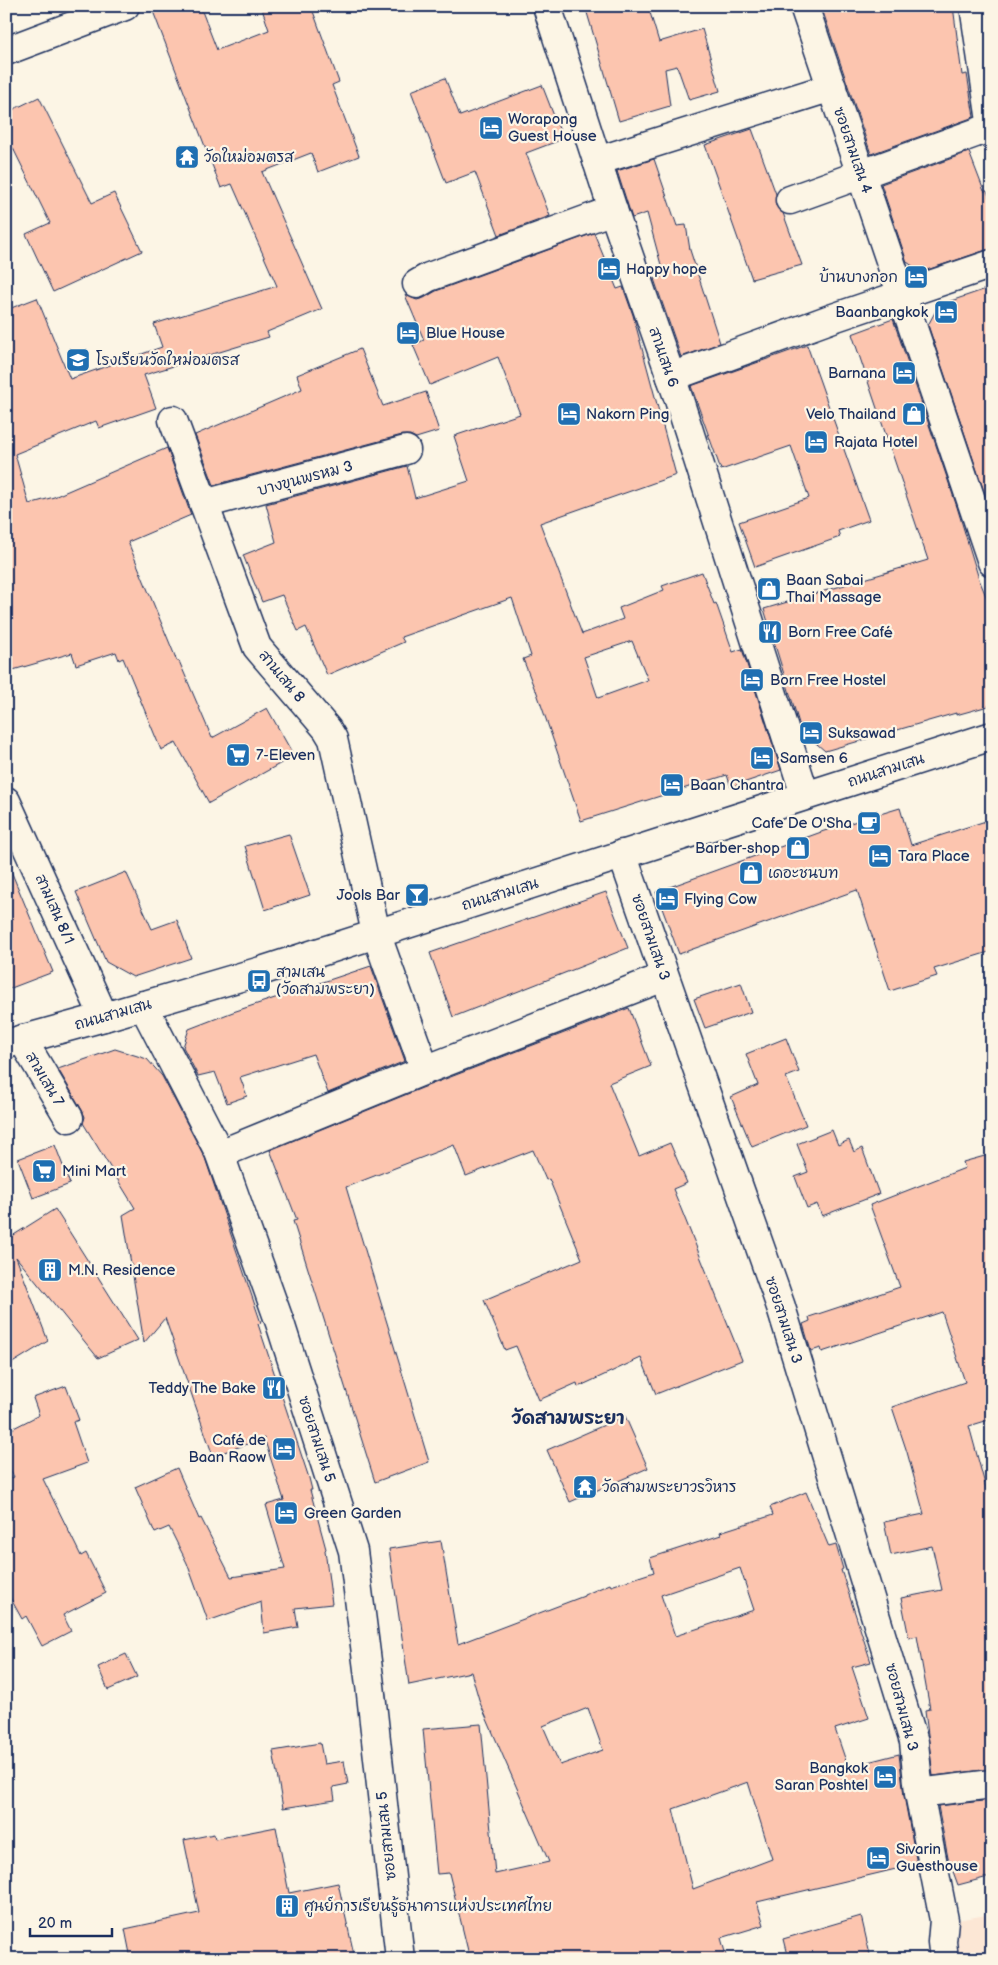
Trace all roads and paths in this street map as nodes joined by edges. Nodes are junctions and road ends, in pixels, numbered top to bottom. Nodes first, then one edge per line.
1 (125, 6) edge
2 (547, 6) edge
3 (804, 6) edge
4 (974, 6) edge
5 (6, 52) edge
6 (832, 87) junction
7 (992, 128) edge
8 (597, 161) junction
9 (861, 174) junction
10 (790, 200) dead end
11 (613, 210) junction
12 (992, 264) edge
13 (417, 284) dead end
14 (902, 294) junction
15 (671, 377) junction
16 (173, 420) dead end
17 (406, 450) dead end
18 (204, 504) junction
19 (985, 516) edge
20 (992, 562) edge
21 (992, 736) edge
22 (805, 795) junction
23 (6, 802) edge
24 (622, 854) junction
25 (376, 933) junction
26 (664, 977) junction
27 (143, 1005) junction
28 (104, 1018) junction
29 (14, 1042) edge
30 (425, 1070) junction
31 (69, 1118) dead end
32 (220, 1154) junction
33 (992, 1784) edge
34 (919, 1793) junction
35 (400, 1959) edge
36 (944, 1959) edge

1 - 5 street
2 - 8 street, สานเสน 6
3 - 6 street, ซอยสามเสน 4
4 - 7 street
6 - 8 street
6 - 9 street, ซอยสามเสน 4
7 - 9 street
8 - 11 street, สานเสน 6
9 - 10 street
9 - 14 street, ซอยสามเสน 4
11 - 13 street
11 - 15 street, สานเสน 6
12 - 14 street
14 - 15 street
14 - 19 street, ซอยสามเสน 4
15 - 22 street, สานเสน 6
16 - 18 street, สานเสน 8
17 - 18 street, บางขุนพรหม 3
18 - 25 street, สานเสน 8
19 - 20 street, ซอยสามเสน 4
21 - 22 street, ถนนสามเสน
22 - 24 street, ถนนสามเสน
23 - 28 street, สามเสน 8/1
24 - 25 street, ถนนสามเสน
24 - 26 street, ซอยสามเสน 3
25 - 27 street, ถนนสามเสน
25 - 30 street, สานเสน 8
26 - 30 street
26 - 34 street, ซอยสามเสน 3
27 - 28 street, ถนนสามเสน
27 - 32 street, ซอยสามเสน 5
28 - 29 street, ถนนสามเสน
29 - 31 street, สามเสน 7
30 - 32 street
32 - 35 street, ซอยสามเสน 5
33 - 34 street
34 - 36 street, ซอยสามเสน 3

